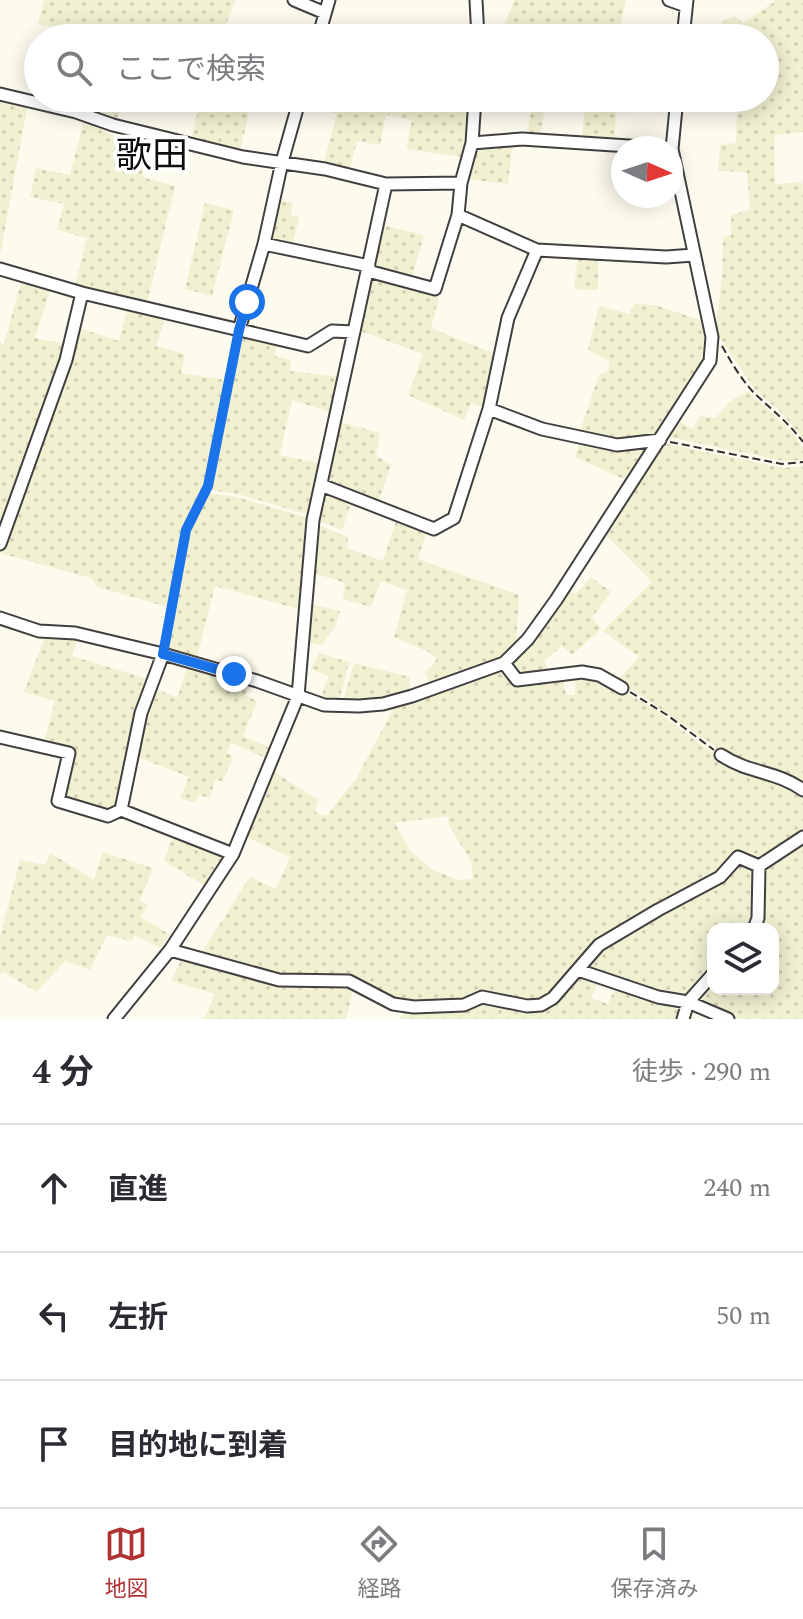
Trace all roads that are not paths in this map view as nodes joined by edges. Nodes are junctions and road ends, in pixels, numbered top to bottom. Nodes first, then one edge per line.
1 (294, 0) edge
2 (329, 0) edge
3 (476, 0) edge
4 (669, 0) edge
5 (686, 3) edge
6 (325, 13) junction
7 (322, 24) edge
8 (477, 24) edge
9 (684, 24) edge
10 (0, 94) edge
11 (24, 99) edge
12 (74, 112) edge
13 (296, 112) edge
14 (474, 112) edge
15 (676, 112) edge
16 (673, 136) edge
17 (472, 143) junction
18 (611, 145) edge
19 (282, 162) junction
20 (461, 183) junction
21 (386, 184) junction
22 (683, 202) edge
23 (458, 215) junction
24 (264, 244) junction
25 (537, 250) junction
26 (694, 255) junction
27 (0, 269) edge
28 (368, 269) junction
29 (82, 293) junction
30 (239, 330) junction
31 (354, 332) junction
32 (489, 409) junction
33 (660, 440) junction
34 (321, 485) junction
35 (0, 544) edge
36 (0, 618) edge
37 (163, 654) junction
38 (504, 663) junction
39 (622, 688) road end
40 (298, 696) junction
41 (0, 737) edge
42 (721, 755) road end
43 (803, 790) edge
44 (121, 810) junction
45 (803, 837) edge
46 (233, 854) junction
47 (759, 866) junction
48 (756, 923) edge
49 (170, 950) junction
50 (578, 970) junction
51 (707, 981) edge
52 (688, 1002) junction
53 (114, 1019) edge
54 (683, 1019) edge
55 (728, 1019) edge

1 - 6 street
2 - 6 street
3 - 8 street
4 - 5 street
5 - 9 street
6 - 7 street
10 - 11 street
12 - 19 street
13 - 19 street
14 - 17 street
15 - 16 street
17 - 18 street
17 - 20 street
19 - 21 street
19 - 24 street
20 - 21 street
20 - 23 street
21 - 28 street
22 - 26 street
23 - 25 street
23 - 28 street
24 - 28 street
24 - 30 street
25 - 26 street
25 - 32 street
26 - 33 street
27 - 29 street
28 - 31 street
29 - 30 street
29 - 35 street
30 - 31 street
31 - 34 street
32 - 33 street
32 - 34 street
33 - 38 street
34 - 40 street
36 - 37 street
37 - 40 street
37 - 44 street
38 - 39 street
38 - 40 street
40 - 46 street
41 - 44 street
42 - 43 street
44 - 46 street
45 - 47 street
46 - 49 street
47 - 48 street
47 - 50 street
49 - 50 street
49 - 53 street
50 - 52 street
51 - 52 street
52 - 54 street
52 - 55 street

